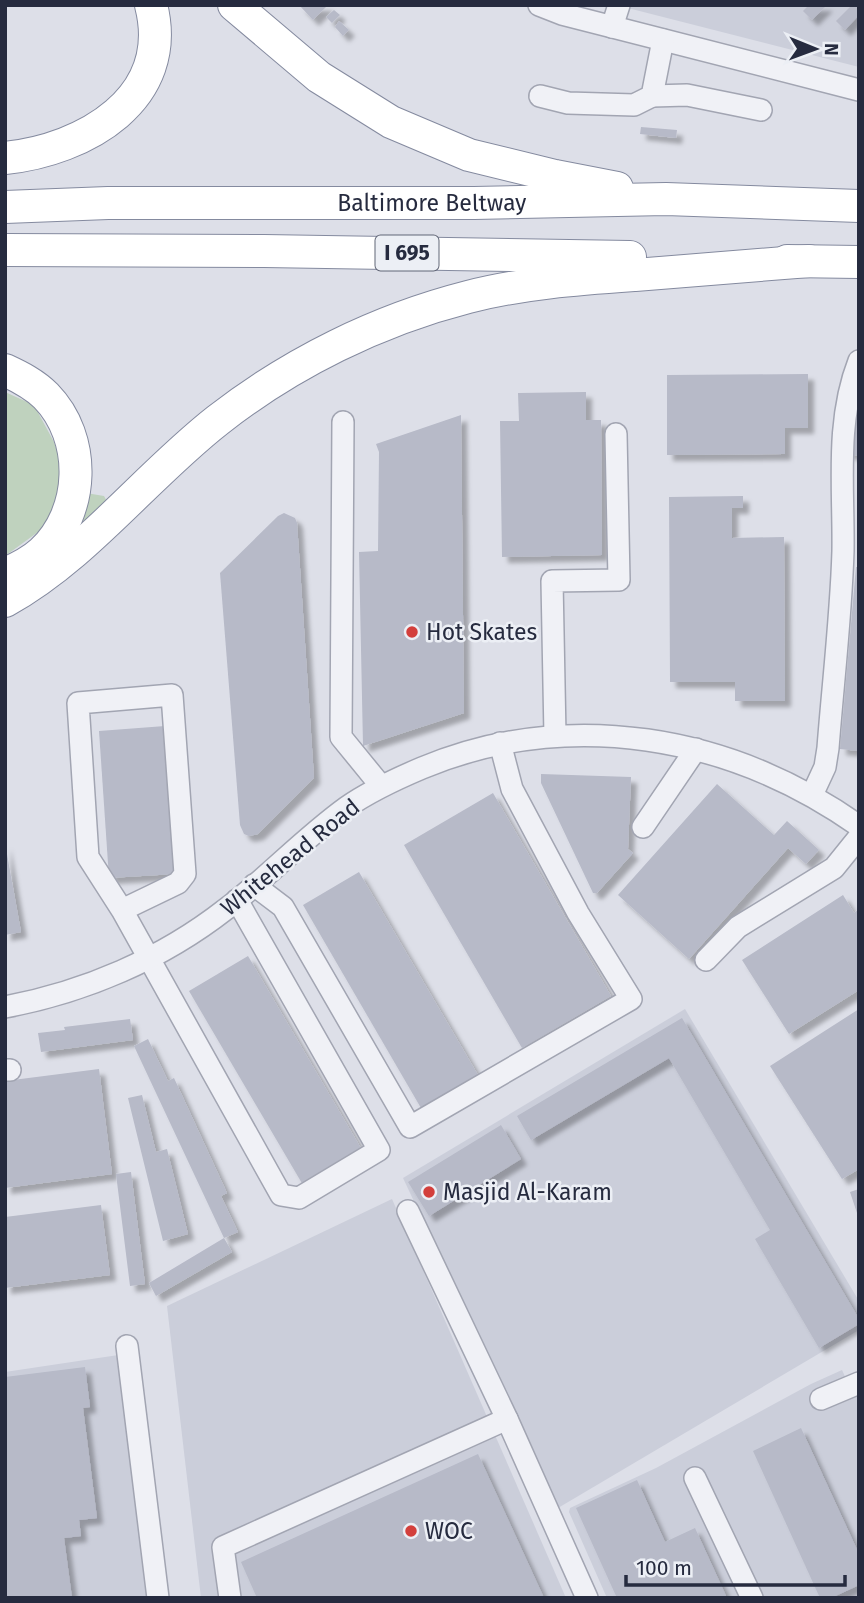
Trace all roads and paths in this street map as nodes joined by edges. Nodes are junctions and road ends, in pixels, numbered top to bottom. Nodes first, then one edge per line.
1 (151, 5) edge
2 (234, 5) edge
3 (539, 5) edge
4 (619, 5) edge
5 (612, 26) junction
6 (663, 40) junction
7 (859, 90) edge
8 (540, 96) dead end
9 (652, 96) junction
10 (761, 110) dead end
11 (5, 158) edge
12 (666, 200) junction
13 (859, 206) edge
14 (5, 207) edge
15 (5, 250) edge
16 (809, 261) junction
17 (859, 262) edge
18 (859, 361) edge
19 (5, 370) edge
20 (343, 422) dead end
21 (616, 434) dead end
22 (5, 574) edge
23 (5, 601) edge
24 (555, 736) junction
25 (500, 743) junction
26 (696, 749) junction
27 (381, 786) junction
28 (812, 795) junction
29 (859, 826) edge
30 (643, 827) dead end
31 (859, 837) edge
32 (254, 885) junction
33 (237, 900) junction
34 (122, 910) junction
35 (148, 959) junction
36 (706, 960) dead end
37 (5, 1007) edge
38 (408, 1211) dead end
39 (127, 1346) dead end
40 (859, 1383) edge
41 (821, 1399) dead end
42 (506, 1419) junction
43 (695, 1478) dead end
44 (158, 1598) edge
45 (230, 1598) edge
46 (587, 1598) edge
47 (752, 1598) edge

1 - 11 highway
2 - 12 highway
3 - 5 street
4 - 5 street
5 - 6 street
6 - 7 street
6 - 9 street
8 - 9 street
9 - 10 street
12 - 13 highway, Baltimore Beltway / I 695
12 - 14 highway, Baltimore Beltway / I 695
15 - 16 highway, I 695
16 - 17 highway, I 695
16 - 23 highway
18 - 28 street
19 - 22 highway
20 - 27 street
21 - 24 street
24 - 25 street, Whitehead Road
24 - 26 street, Whitehead Road
25 - 27 street, Whitehead Road
25 - 32 street
26 - 28 street, Whitehead Road
26 - 30 street
27 - 32 street, Whitehead Road
28 - 29 street, Whitehead Road
31 - 36 street
32 - 33 street, Whitehead Road
33 - 35 street, Whitehead Road
33 - 35 street
34 - 34 street
34 - 35 street
35 - 37 street, Whitehead Road
38 - 42 street
39 - 44 street
40 - 41 street
42 - 45 street
42 - 46 street
43 - 47 street

